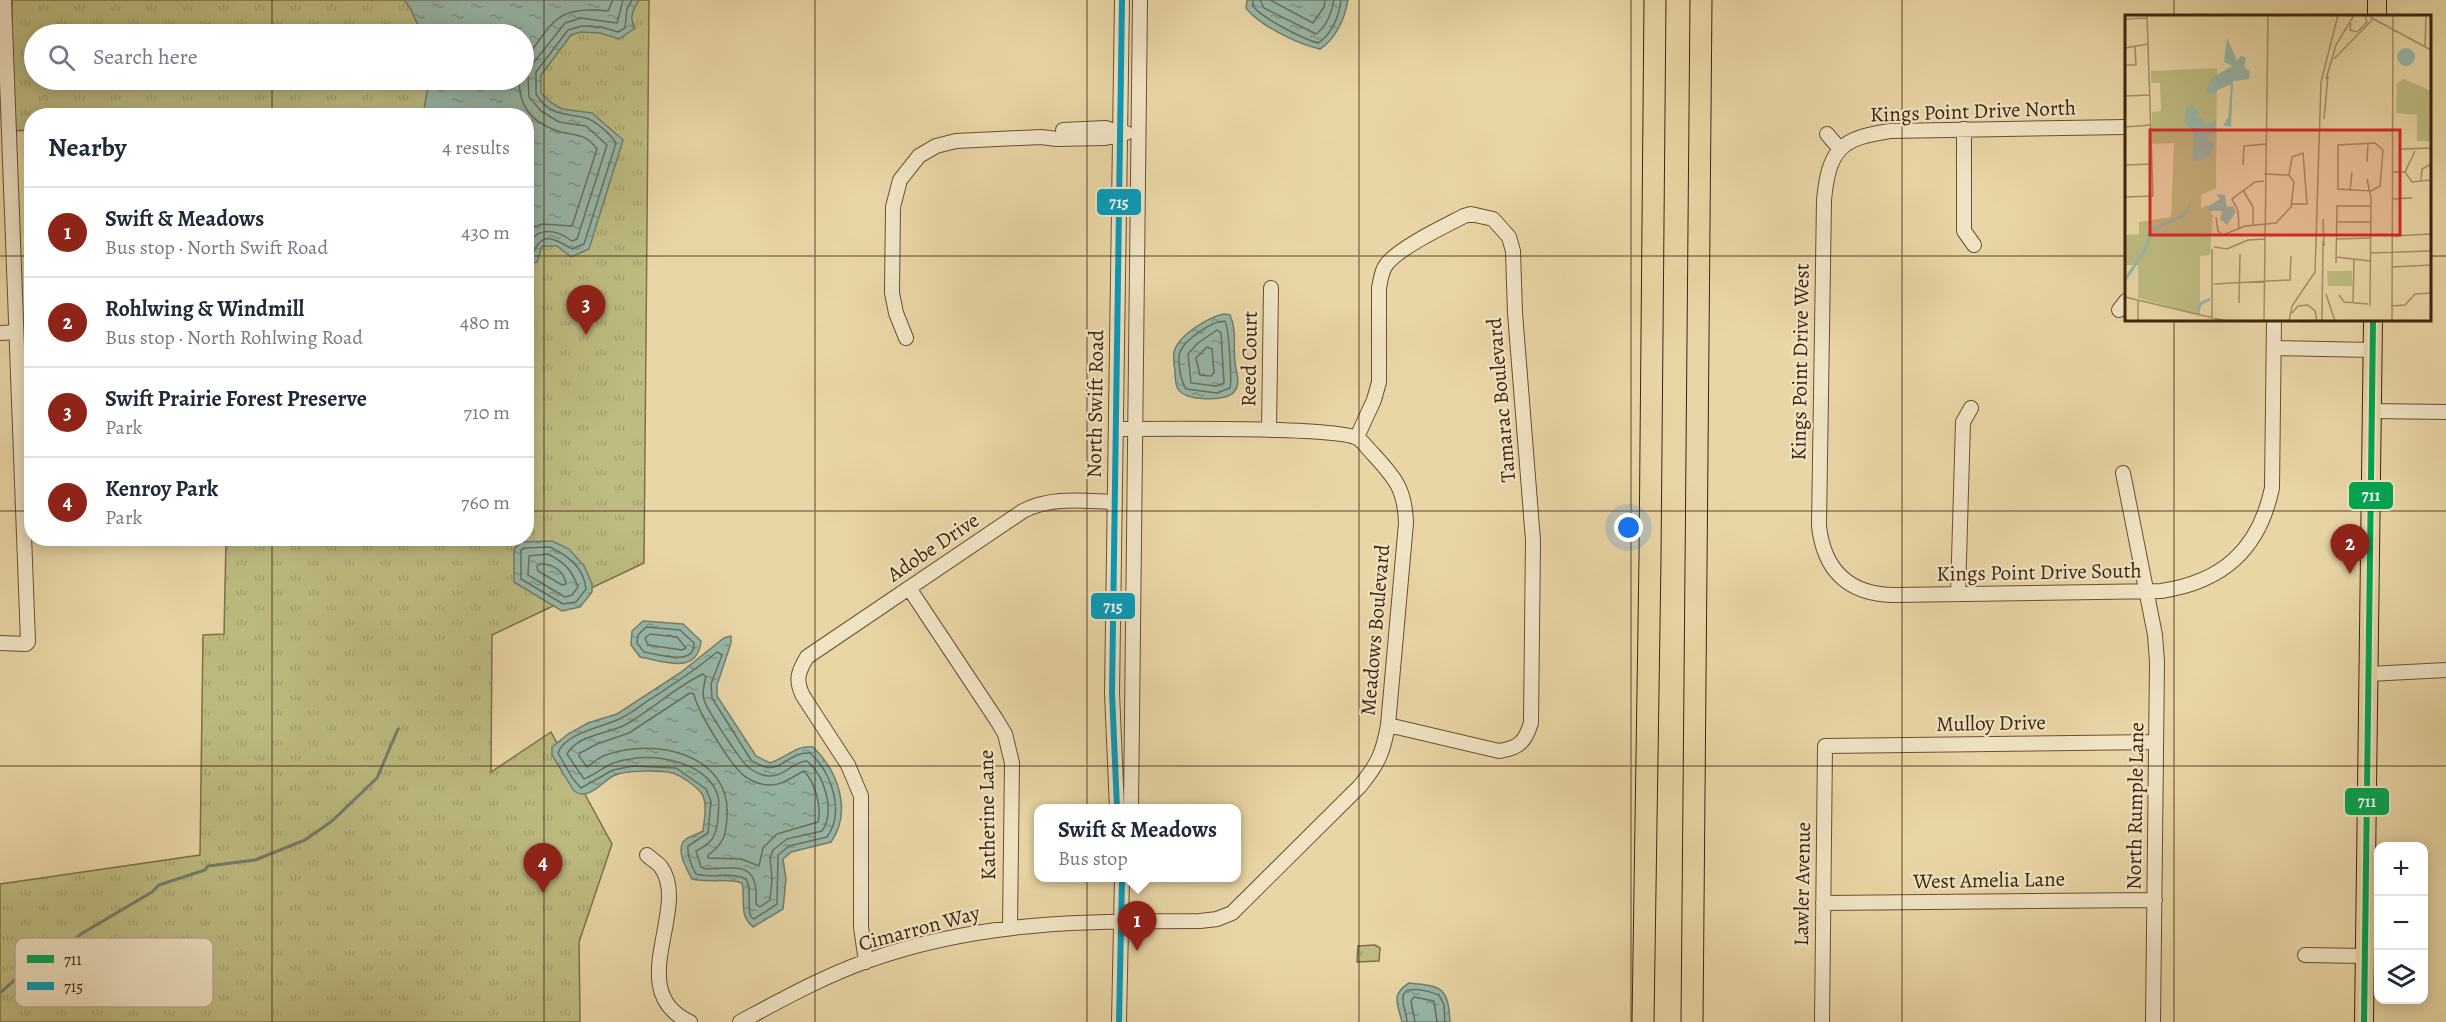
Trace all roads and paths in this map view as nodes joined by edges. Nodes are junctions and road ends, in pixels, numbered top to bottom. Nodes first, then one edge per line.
1 (4, 0) edge
2 (1122, 0) edge
3 (1140, 0) edge
4 (1655, 0) edge
5 (1701, 0) edge
6 (2125, 127) edge
7 (1964, 129) junction
8 (1119, 133) junction
9 (1137, 133) junction
10 (1827, 134) dead end
11 (1836, 154) junction
12 (1974, 245) dead end
13 (1271, 288) dead end
14 (2274, 321) edge
15 (2373, 321) edge
16 (16, 332) junction
17 (0, 333) edge
18 (906, 338) dead end
19 (2274, 348) junction
20 (2373, 350) junction
21 (1971, 408) dead end
22 (2372, 411) junction
23 (2446, 412) edge
24 (1116, 429) junction
25 (1134, 429) junction
26 (1269, 430) junction
27 (1357, 437) junction
28 (2123, 473) dead end
29 (1115, 502) junction
30 (24, 539) edge
31 (24, 546) edge
32 (1830, 564) joint
33 (909, 588) junction
34 (2147, 592) junction
35 (1958, 594) junction
36 (0, 643) edge
37 (2446, 670) edge
38 (2369, 674) junction
39 (1388, 725) junction
40 (2156, 742) junction
41 (1825, 746) joint
42 (1117, 804) edge
43 (1131, 804) edge
44 (647, 855) dead end
45 (1693, 871) junction
46 (1122, 882) edge
47 (2155, 900) junction
48 (1823, 903) junction
49 (1121, 922) junction
50 (1010, 927) junction
51 (2304, 955) dead end
52 (2365, 956) junction
53 (866, 962) junction
54 (690, 1022) edge
55 (740, 1022) edge
56 (1119, 1022) edge
57 (1643, 1022) edge
58 (1692, 1022) edge
59 (1700, 1022) edge
60 (1822, 1022) edge
61 (2153, 1022) edge
62 (2364, 1022) edge

1 - 16 street
2 - 8 street, North Swift Road
3 - 9 street, North Swift Road
4 - 57 highway
5 - 45 highway
6 - 7 street, Kings Point Drive North
7 - 11 street, Kings Point Drive North
7 - 12 street
8 - 9 street
8 - 18 street
8 - 24 street, North Swift Road
9 - 25 street, North Swift Road
10 - 11 street
11 - 32 street, Kings Point Drive West
13 - 26 street, Reed Court
14 - 19 street, Kings Point Drive South
15 - 20 main road
16 - 17 street
16 - 30 street
19 - 20 street
19 - 34 street, Kings Point Drive South
20 - 22 main road
21 - 35 street
22 - 23 street
22 - 38 main road
24 - 25 street
24 - 29 street, North Swift Road
25 - 26 street
25 - 43 street, North Swift Road
26 - 27 street
27 - 39 street, Meadows Boulevard
27 - 39 street, Tamarac Boulevard
28 - 34 street, North Rumple Lane
29 - 33 street, Adobe Drive
29 - 42 street, North Swift Road
31 - 36 street
32 - 35 street, Kings Point Drive South
33 - 50 street, Katherine Lane
33 - 53 street, Adobe Drive
34 - 35 street, Kings Point Drive South
34 - 40 street, North Rumple Lane
37 - 38 street
38 - 52 main road
39 - 49 street, Meadows Boulevard
40 - 41 street, Mulloy Drive
40 - 47 street, North Rumple Lane
41 - 48 street, Lawler Avenue
44 - 54 street
45 - 58 highway
45 - 59 highway
46 - 49 street
47 - 48 street, West Amelia Lane
47 - 61 street, North Rumple Lane
48 - 60 street, Lawler Avenue
49 - 50 street, Cimarron Way
49 - 56 street
50 - 53 street, Cimarron Way
51 - 52 street
52 - 62 main road
53 - 55 street, Cimarron Way

